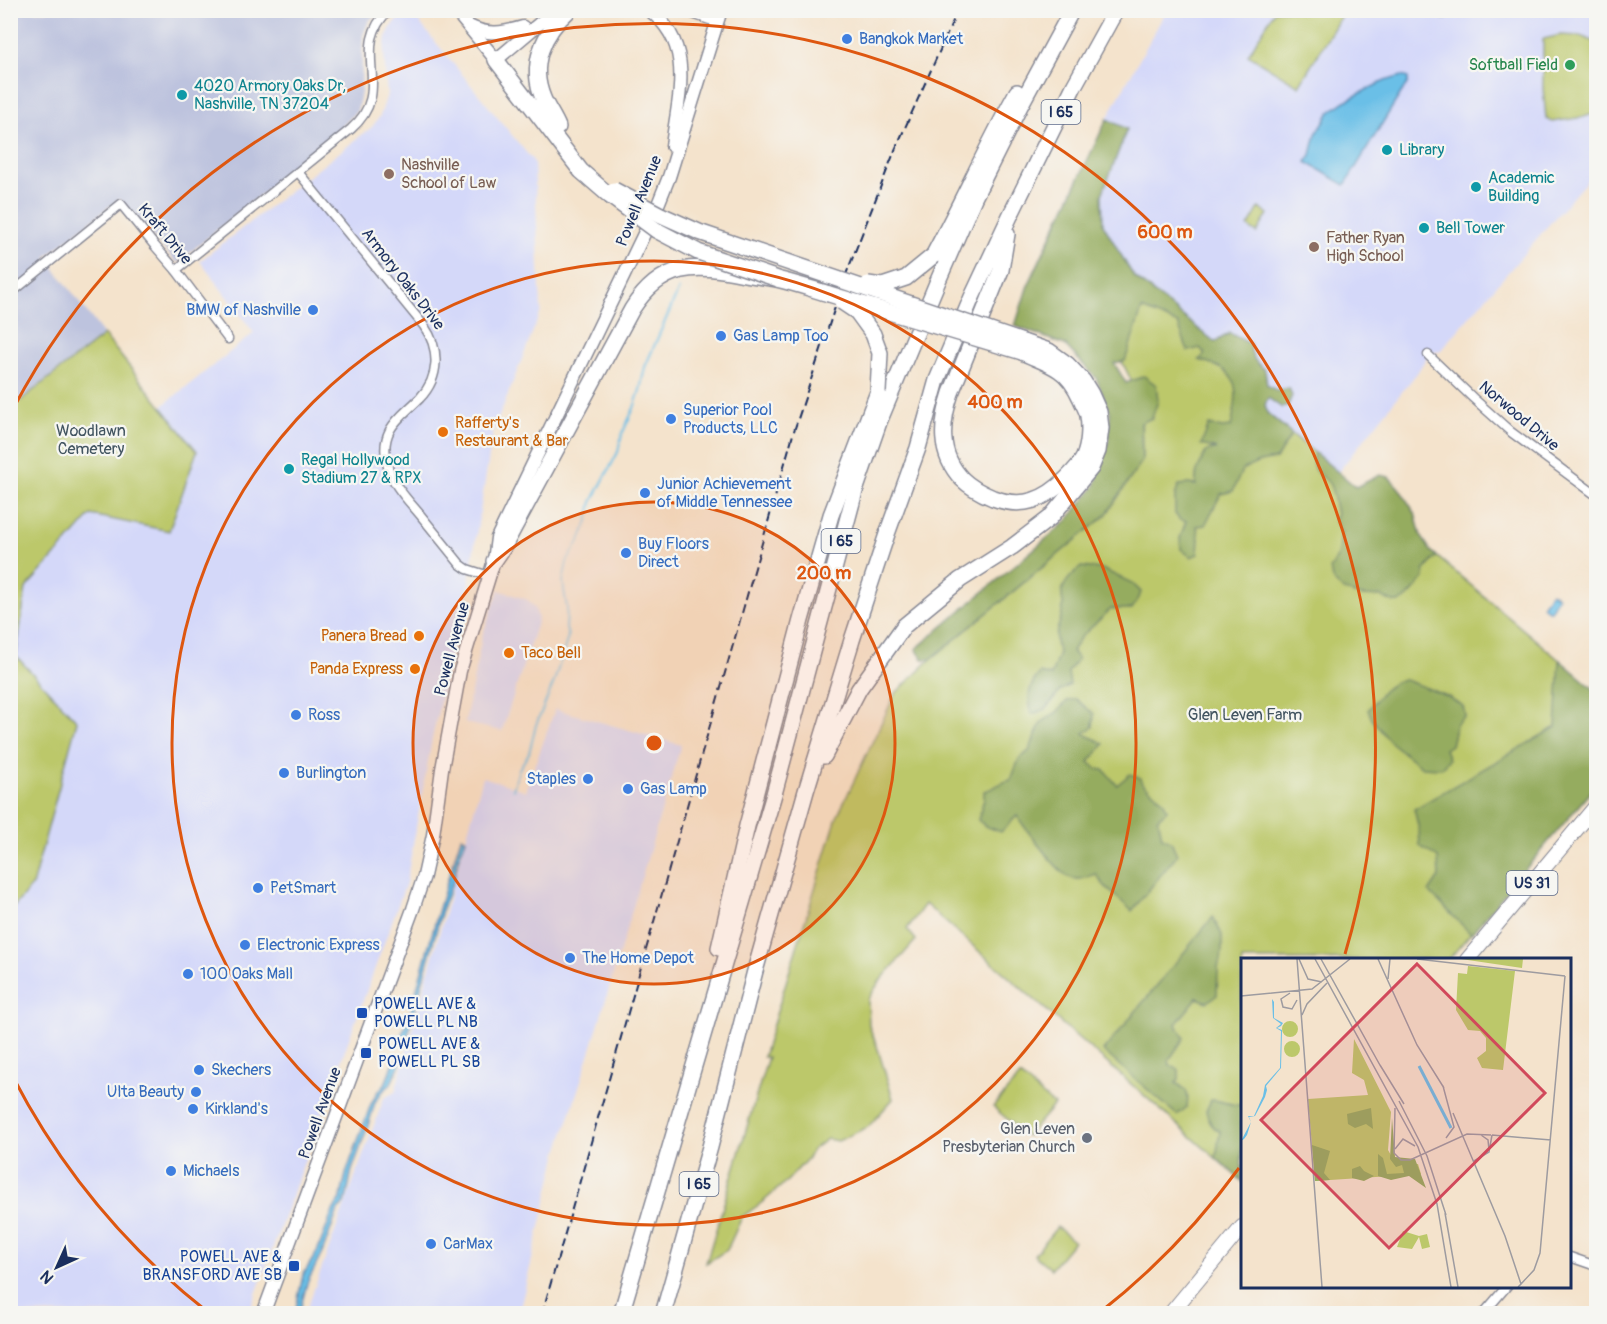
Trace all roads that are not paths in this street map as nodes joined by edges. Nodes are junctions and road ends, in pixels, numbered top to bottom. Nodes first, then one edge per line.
1 (389, 10) edge
2 (455, 10) edge
3 (543, 10) edge
4 (558, 10) edge
5 (569, 10) edge
6 (649, 10) edge
7 (687, 10) edge
8 (1062, 10) edge
9 (1072, 10) edge
10 (1116, 10) edge
11 (718, 12) edge
12 (467, 25) junction
13 (523, 27) junction
14 (494, 57) junction
15 (558, 128) junction
16 (298, 172) junction
17 (669, 177) junction
18 (612, 193) junction
19 (1010, 216) junction
20 (176, 270) junction
21 (835, 278) junction
22 (778, 279) junction
23 (10, 294) edge
24 (829, 294) junction
25 (228, 339) dead end
26 (1022, 347) junction
27 (1428, 355) dead end
28 (1596, 495) edge
29 (494, 561) junction
30 (489, 576) junction
31 (806, 791) junction
32 (1596, 806) edge
33 (1469, 958) edge
34 (684, 1099) junction
35 (1241, 1228) edge
36 (1571, 1258) edge
37 (1596, 1266) edge
38 (1506, 1288) edge
39 (1178, 1311) edge
40 (263, 1314) edge
41 (621, 1314) edge
42 (663, 1314) edge
43 (1483, 1314) edge

1 - 16 street
2 - 12 main road
3 - 13 main road
4 - 14 main road
5 - 15 highway
6 - 17 main road
7 - 11 main road
8 - 21 highway, bridge
9 - 34 highway, I 65
10 - 19 highway, I 65
11 - 17 main road, Powell Avenue
12 - 13 main road
12 - 14 main road
13 - 14 main road
14 - 15 highway
14 - 18 highway
15 - 18 highway
16 - 20 street
16 - 30 street, Armory Oaks Drive
17 - 29 main road, Powell Avenue
18 - 21 highway, bridge
18 - 22 highway, bridge
19 - 26 highway
19 - 31 highway, I 65
20 - 23 street, Kraft Drive
20 - 25 street, Kraft Drive
21 - 26 highway, bridge
22 - 24 highway
22 - 29 highway, bridge
24 - 26 highway, bridge
24 - 34 highway, bridge
26 - 31 highway
27 - 28 street, Norwood Drive
29 - 30 main road, Powell Avenue
30 - 40 main road, Powell Avenue
31 - 42 highway, I 65
32 - 33 main road, US 31
34 - 41 highway, I 65
35 - 39 main road
36 - 37 street
38 - 43 street

